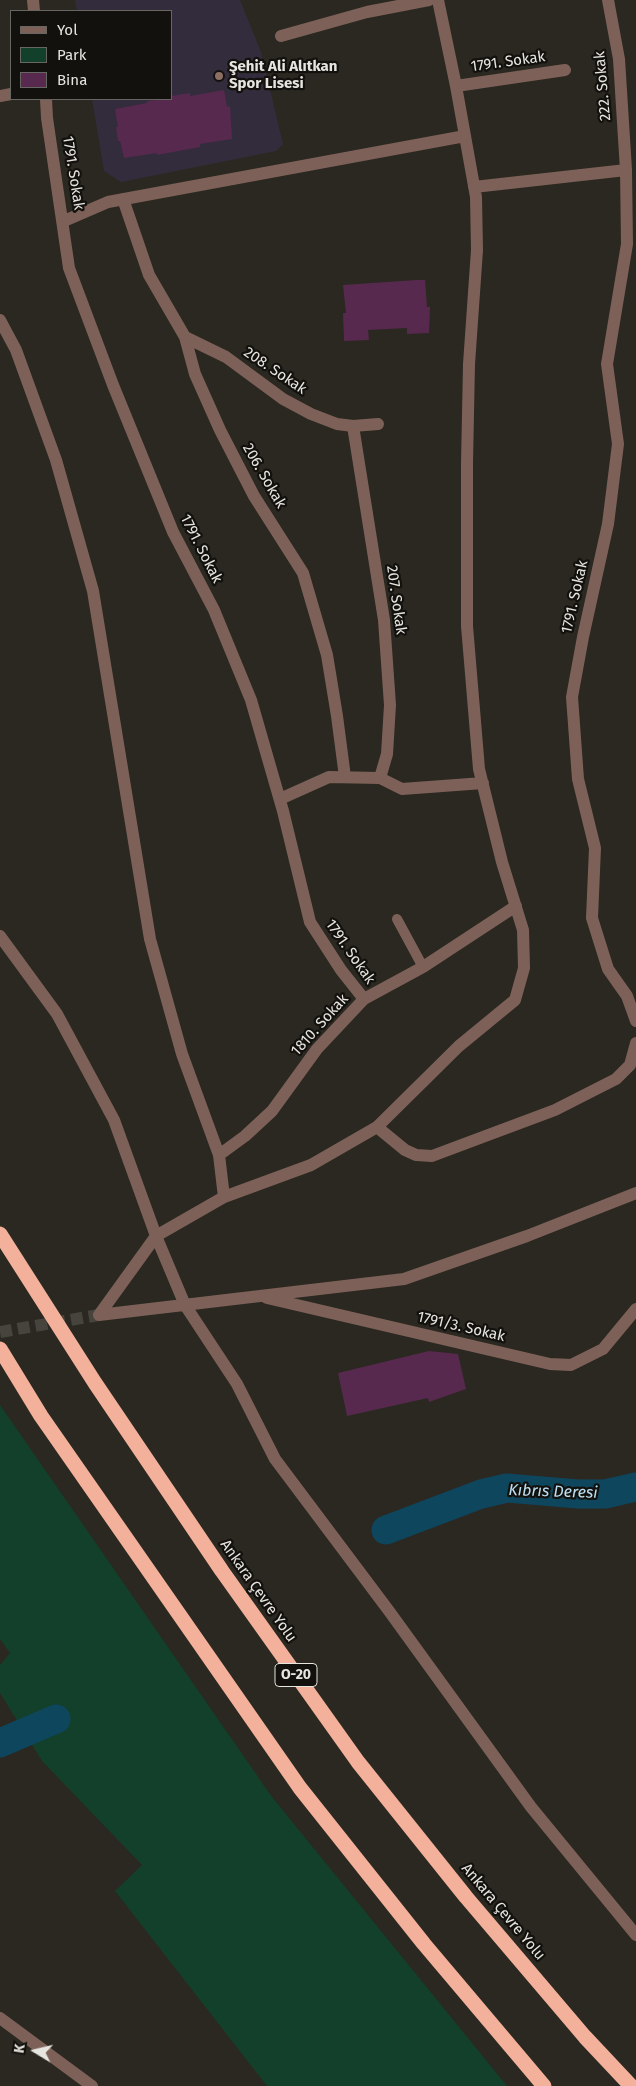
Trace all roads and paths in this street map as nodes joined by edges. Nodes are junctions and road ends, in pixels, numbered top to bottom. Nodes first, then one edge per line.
1 (429, 0) edge
2 (438, 0) edge
3 (608, 0) edge
4 (281, 36) dead end
5 (565, 70) dead end
6 (456, 86) junction
7 (46, 100) edge
8 (465, 136) junction
9 (626, 170) junction
10 (474, 187) junction
11 (123, 199) junction
12 (64, 221) junction
13 (0, 320) edge
14 (186, 337) junction
15 (378, 424) dead end
16 (353, 426) junction
17 (345, 777) junction
18 (380, 778) junction
19 (483, 783) junction
20 (280, 799) junction
21 (516, 906) junction
22 (397, 919) dead end
23 (0, 936) edge
24 (424, 966) junction
25 (364, 1000) junction
26 (636, 1021) edge
27 (636, 1043) edge
28 (377, 1127) junction
29 (219, 1155) junction
30 (636, 1193) edge
31 (224, 1197) junction
32 (0, 1234) edge
33 (156, 1236) junction
34 (260, 1297) junction
35 (185, 1305) junction
36 (636, 1309) edge
37 (0, 1349) edge
38 (636, 1935) edge
39 (0, 2018) edge
40 (92, 2086) edge
41 (544, 2086) edge
42 (631, 2086) edge

1 - 4 street
2 - 6 street
3 - 9 street, 222. Sokak
5 - 6 street, 1791. Sokak
6 - 8 street
7 - 12 street, 1791. Sokak
8 - 10 street
8 - 11 street
9 - 10 street
9 - 26 street, 1791. Sokak
10 - 19 street
11 - 12 street
11 - 14 street, 206. Sokak
12 - 20 street, 1791. Sokak
13 - 29 street
14 - 16 street, 208. Sokak
14 - 17 street, 206. Sokak
15 - 16 street, 208. Sokak
16 - 18 street, 207. Sokak
17 - 18 street
17 - 20 street
18 - 19 street
19 - 21 street
20 - 25 street, 1791. Sokak
21 - 24 street, 1810. Sokak
21 - 28 street
22 - 24 lane
23 - 33 street
24 - 25 street, 1810. Sokak
25 - 29 street, 1810. Sokak
27 - 28 street
28 - 31 street
29 - 31 street
30 - 34 street
31 - 33 street
32 - 42 highway, Ankara Çevre Yolu / O-20
33 - 35 street
33 - 35 street
34 - 35 street
34 - 36 street, 1791/3. Sokak
35 - 38 street
37 - 41 highway
39 - 40 street

